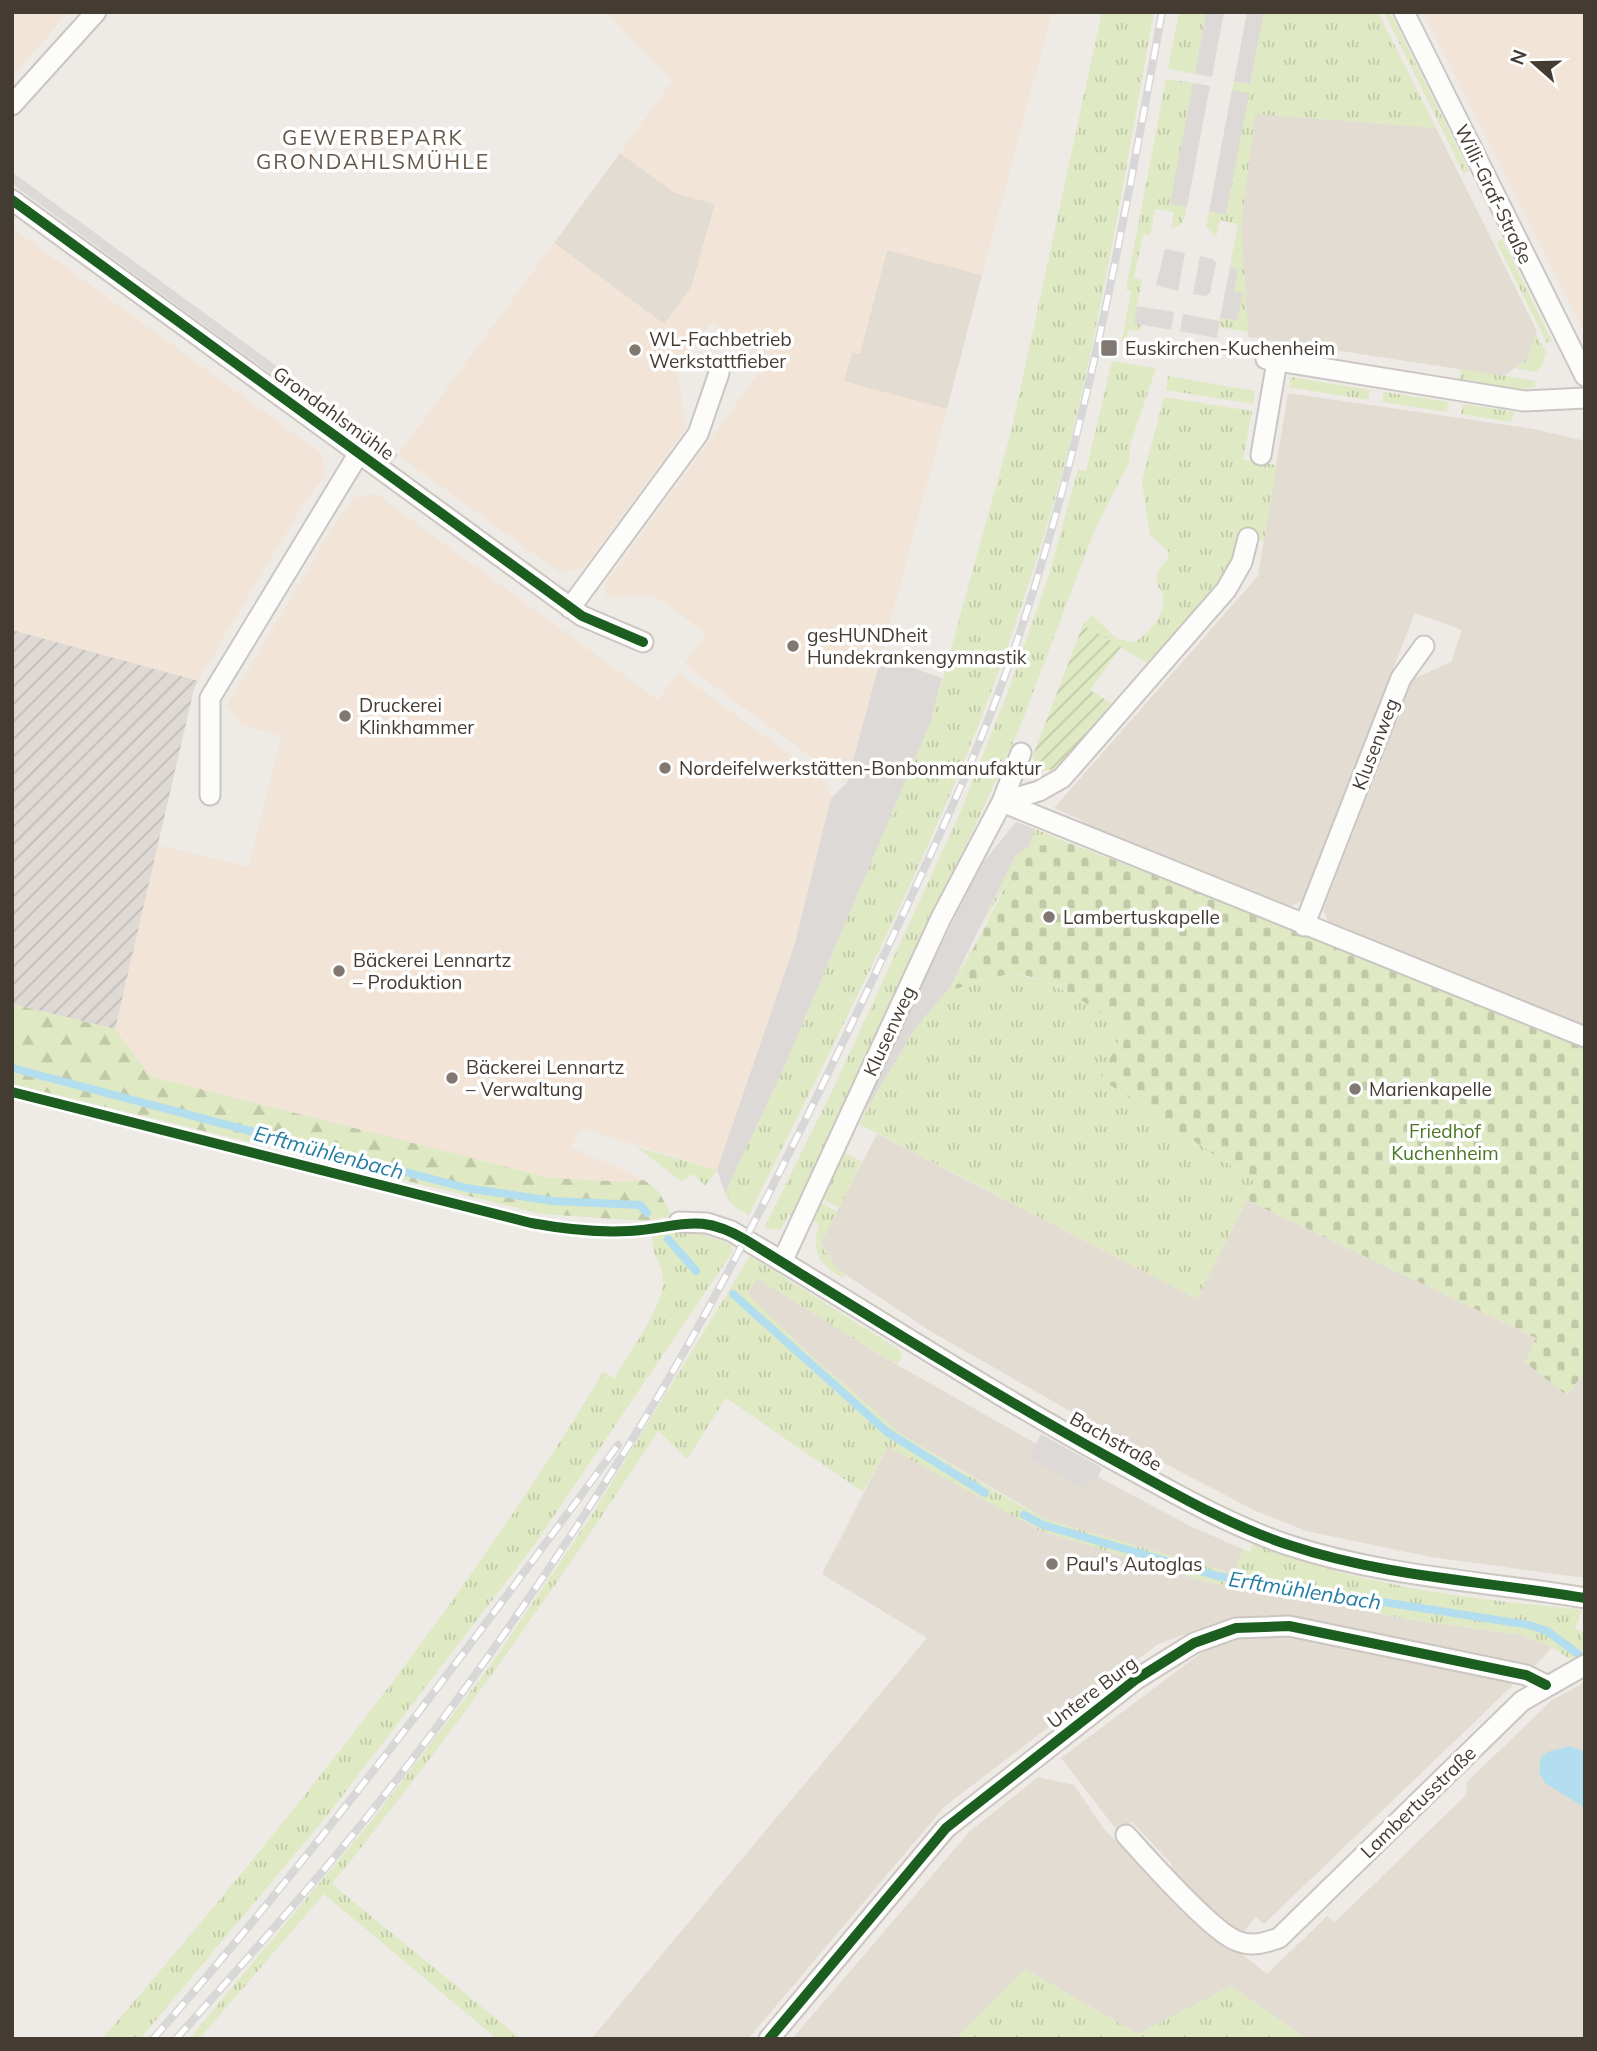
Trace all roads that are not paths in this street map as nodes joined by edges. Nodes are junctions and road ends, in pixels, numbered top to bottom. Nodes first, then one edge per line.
1 (96, 12) edge
2 (1404, 12) edge
3 (12, 105) edge
4 (12, 200) edge
5 (719, 373) dead end
6 (1585, 376) edge
7 (1585, 398) edge
8 (359, 453) junction
9 (1261, 455) dead end
10 (1248, 538) dead end
11 (570, 607) junction
12 (643, 642) dead end
13 (1424, 646) dead end
14 (1021, 753) dead end
15 (210, 795) dead end
16 (1002, 802) junction
17 (1304, 926) junction
18 (1585, 1037) edge
19 (679, 1222) dead end
20 (782, 1262) junction
21 (1579, 1597) edge
22 (1583, 1666) edge
23 (1546, 1685) junction
24 (1126, 1835) dead end
25 (769, 2039) edge

1 - 3 street
2 - 6 street, Willi-Graf-Straße
4 - 8 street, Grondahlsmühle
5 - 11 street
7 - 9 street
8 - 11 street, Grondahlsmühle
8 - 15 street, Grondahlsmühle
10 - 16 street
11 - 12 street, Grondahlsmühle
13 - 17 street, Klusenweg
14 - 16 street, Klusenweg
16 - 17 street
16 - 20 street, Klusenweg
17 - 18 street
19 - 20 street, Bachstraße
20 - 21 street, Bachstraße
22 - 23 street, Lambertusstraße
23 - 24 street, Lambertusstraße
23 - 25 street, Untere Burg

